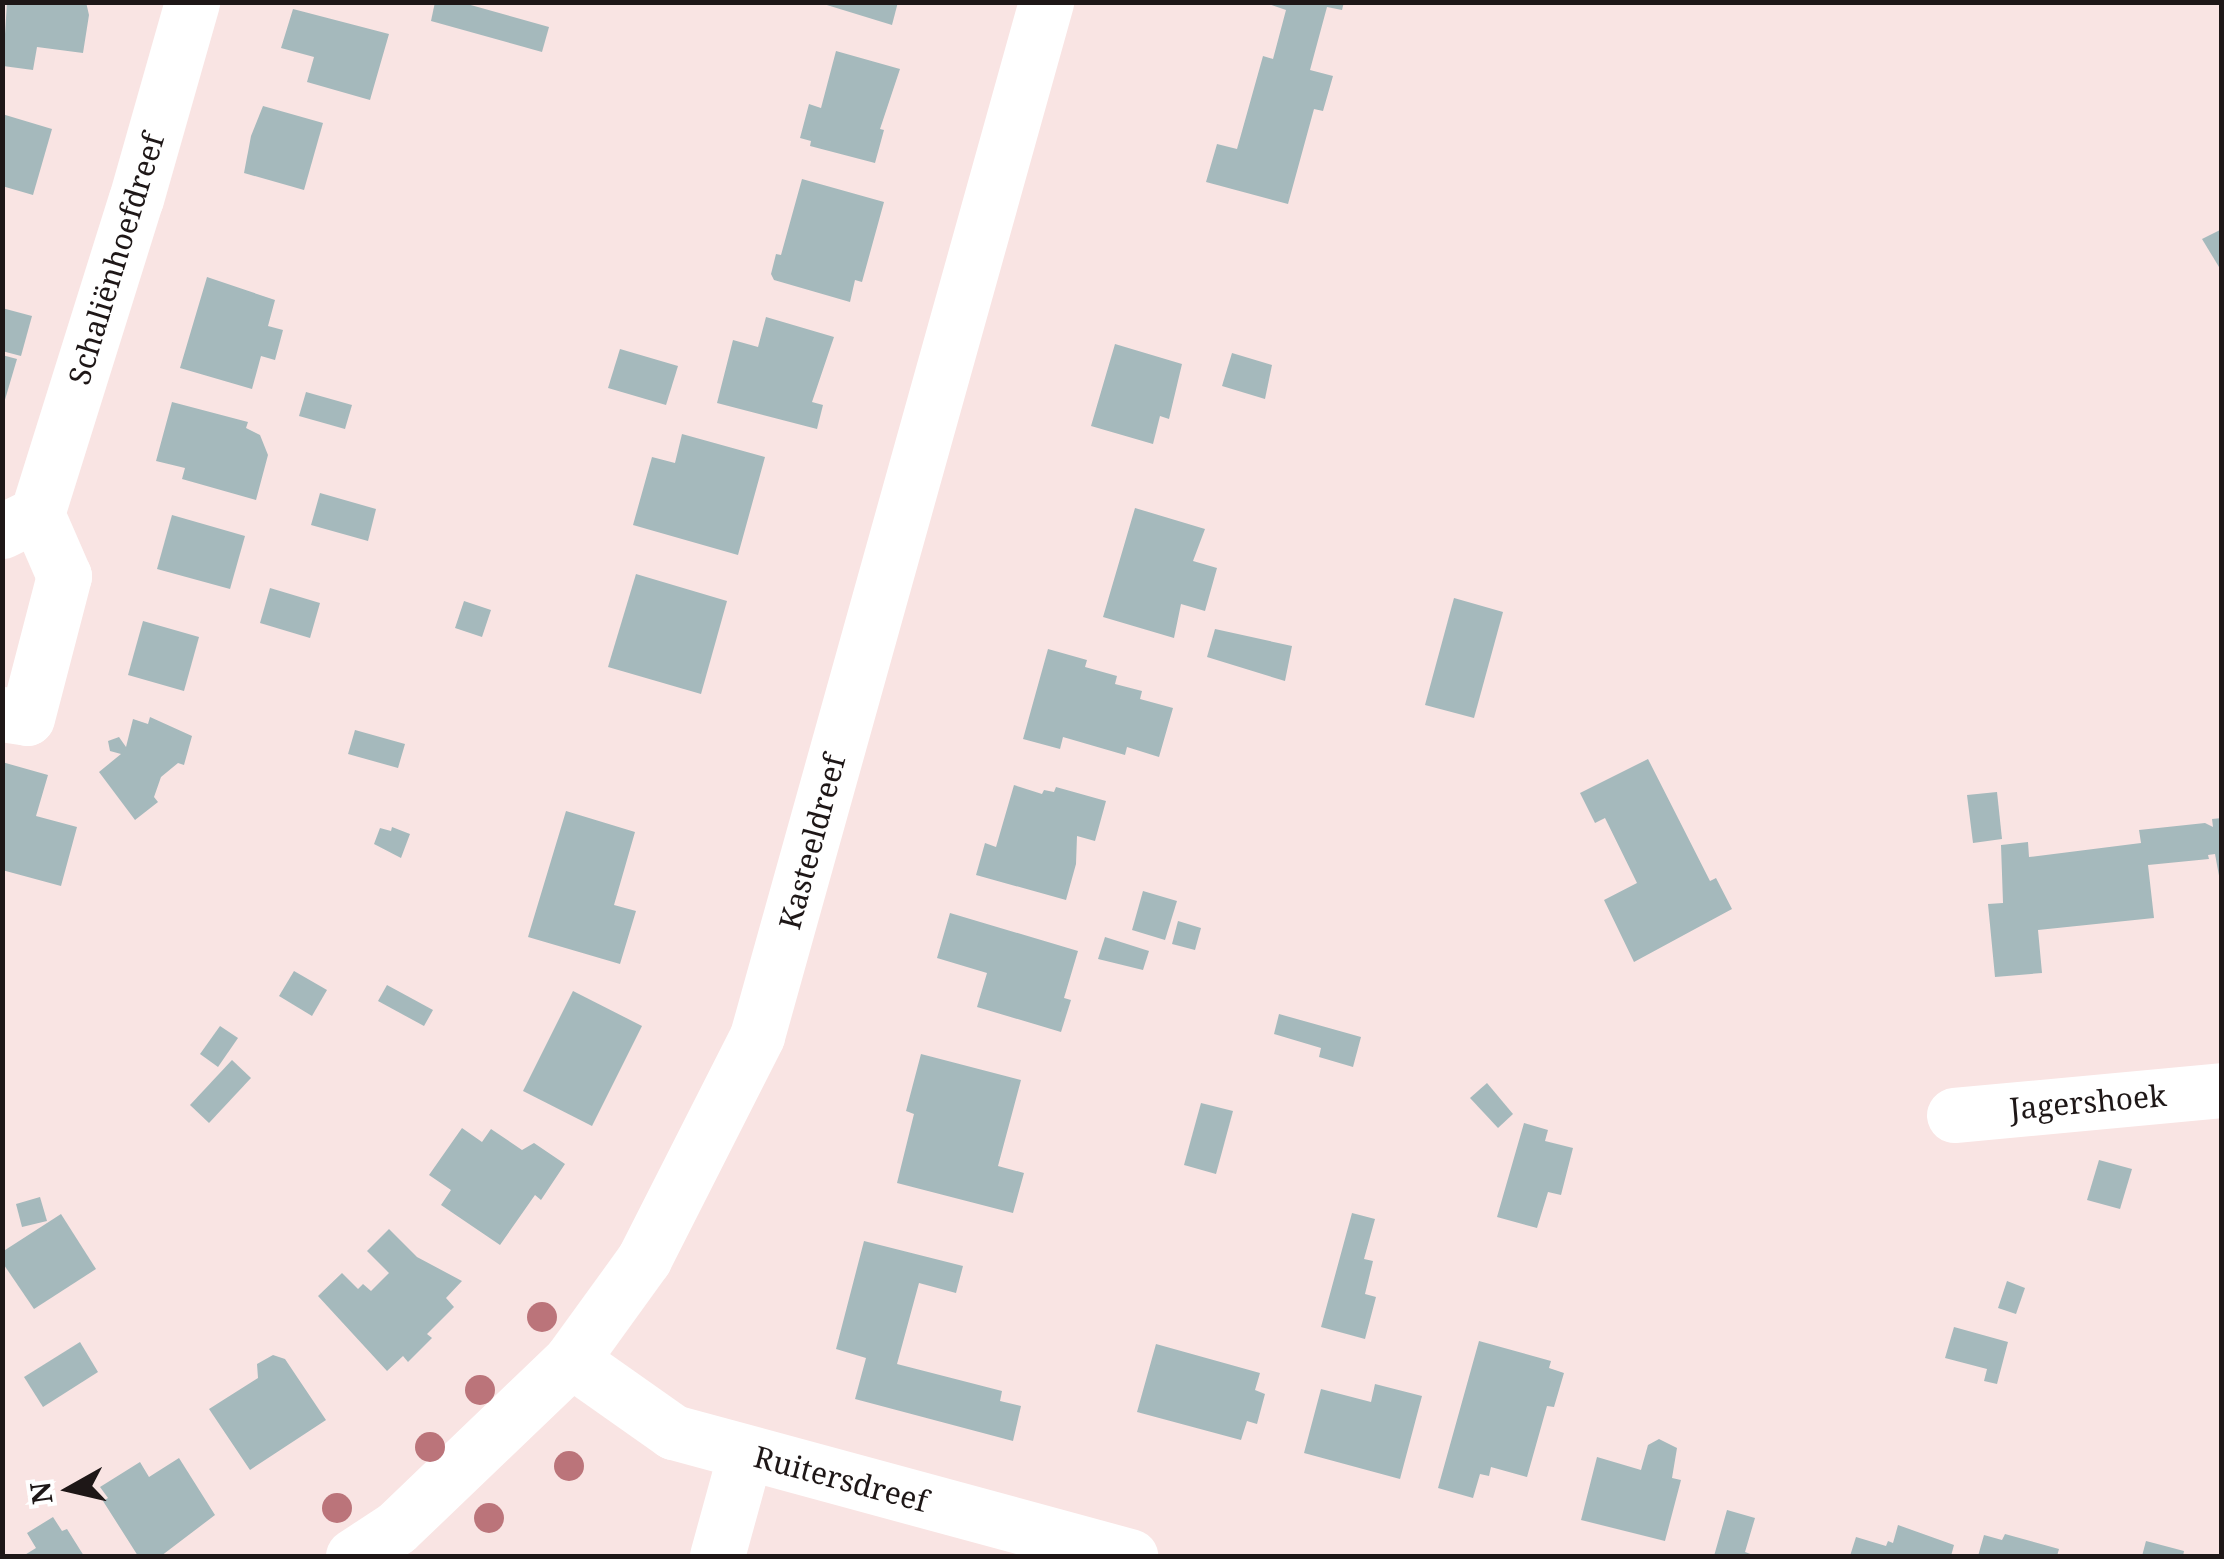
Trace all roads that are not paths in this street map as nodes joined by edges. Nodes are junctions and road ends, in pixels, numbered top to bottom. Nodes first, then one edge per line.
1 (192, 2) edge
2 (1046, 2) edge
3 (20, 523) edge
4 (2, 714) edge
5 (2222, 1090) edge
6 (1954, 1115) dead end
7 (572, 1360) junction
8 (744, 1454) junction
9 (353, 1556) edge
10 (718, 1556) edge
11 (1130, 1556) edge

1 - 3 street, Schaliënhoefdreef
2 - 7 street, Kasteeldreef
3 - 4 street, Schaliënhoefdreef
5 - 6 street, Jagershoek
7 - 8 street, Ruitersdreef
7 - 9 street, Kasteeldreef
8 - 10 street
8 - 11 street, Ruitersdreef

